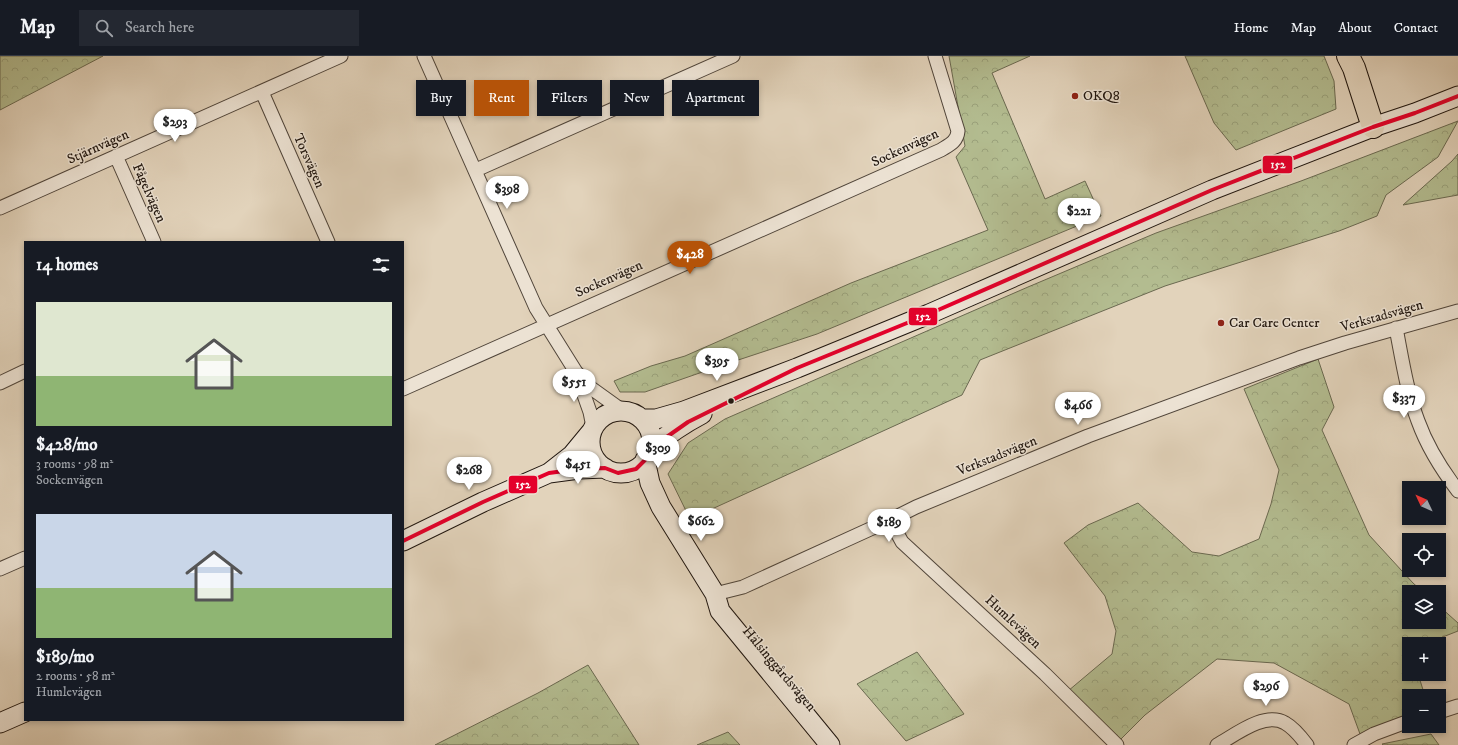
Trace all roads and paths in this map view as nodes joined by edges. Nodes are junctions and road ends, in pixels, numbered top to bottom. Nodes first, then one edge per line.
1 (341, 56) edge
2 (424, 56) edge
3 (733, 56) edge
4 (934, 56) edge
5 (1348, 56) edge
6 (262, 92) junction
7 (1458, 96) edge
8 (1373, 126) junction
9 (116, 156) junction
10 (476, 170) junction
11 (0, 208) edge
12 (154, 241) edge
13 (328, 241) edge
14 (1458, 311) edge
15 (546, 325) junction
16 (1396, 328) junction
17 (797, 368) junction
18 (24, 371) edge
19 (576, 372) junction
20 (0, 383) edge
21 (404, 389) edge
22 (624, 411) junction
23 (642, 419) junction
24 (592, 430) junction
25 (648, 454) junction
26 (611, 470) junction
27 (549, 473) junction
28 (1458, 491) edge
29 (661, 507) junction
30 (890, 520) junction
31 (404, 541) edge
32 (24, 558) edge
33 (0, 569) edge
34 (715, 594) junction
35 (1458, 706) edge
36 (1446, 710) edge
37 (24, 712) edge
38 (0, 723) edge
39 (1402, 724) edge
40 (830, 745) edge
41 (843, 745) edge
42 (1117, 745) edge
43 (1217, 745) edge
44 (1307, 745) edge
45 (1354, 745) edge

1 - 6 street, Stjärnvägen
2 - 10 street
3 - 10 street
4 - 15 street, Sockenvägen
5 - 8 highway
6 - 9 street, Stjärnvägen
6 - 13 street, Torsvägen
7 - 8 street
8 - 17 street
9 - 11 street, Stjärnvägen
9 - 12 street, Fågelvägen
10 - 15 street
14 - 16 street, Verkstadsvägen
15 - 19 street
15 - 21 street, Sockenvägen
16 - 28 street
16 - 30 street, Verkstadsvägen
17 - 23 street
17 - 25 street
18 - 20 street
19 - 22 street
19 - 24 street
22 - 23 street
22 - 24 street
23 - 25 street
24 - 26 street
24 - 27 street
25 - 26 street
25 - 29 street, Hälsinggårdsvägen
26 - 27 street
26 - 29 street, Hälsinggårdsvägen
27 - 31 street
29 - 34 street, Hälsinggårdsvägen
30 - 34 street, Verkstadsvägen
30 - 42 street, Humlevägen
32 - 33 street
34 - 40 street, Hälsinggårdsvägen
34 - 41 street, Hälsinggårdsvägen
35 - 36 street
37 - 38 street
39 - 45 street
43 - 44 street

